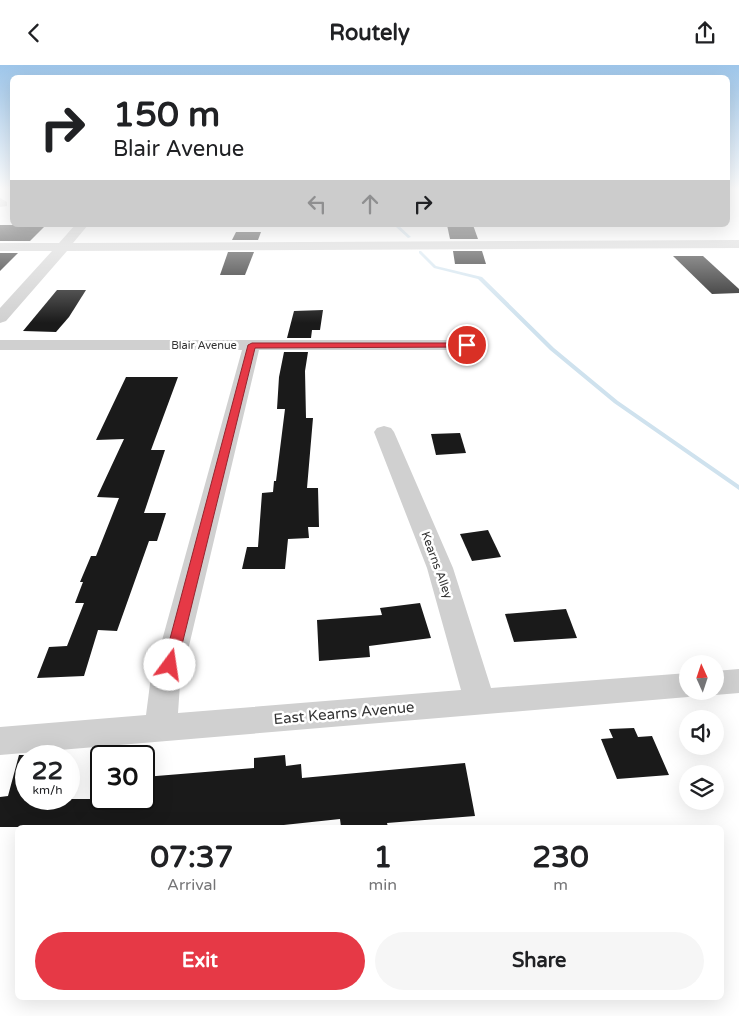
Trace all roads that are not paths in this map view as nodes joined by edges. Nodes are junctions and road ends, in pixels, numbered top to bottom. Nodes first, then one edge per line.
1 (73, 234) edge
2 (288, 234) edge
3 (507, 234) edge
4 (707, 234) edge
5 (718, 244) junction
6 (739, 244) edge
7 (513, 245) junction
8 (286, 246) junction
9 (0, 247) edge
10 (62, 247) junction
11 (732, 256) dead end
12 (0, 317) edge
13 (0, 345) edge
14 (252, 345) junction
15 (467, 345) dead end
16 (384, 431) dead end
17 (739, 681) edge
18 (724, 682) edge
19 (679, 686) edge
20 (480, 702) junction
21 (161, 728) junction
22 (0, 741) edge

1 - 10 street
2 - 8 street
3 - 7 street
4 - 5 street
5 - 6 street
5 - 7 street
5 - 11 street
7 - 8 street
8 - 10 street
9 - 10 street
10 - 12 street
13 - 14 street, Blair Avenue
14 - 15 street, Blair Avenue
14 - 21 street
16 - 20 street, Kearns Alley
17 - 18 street
19 - 20 street, East Kearns Avenue
20 - 21 street, East Kearns Avenue
21 - 22 street, East Kearns Avenue

